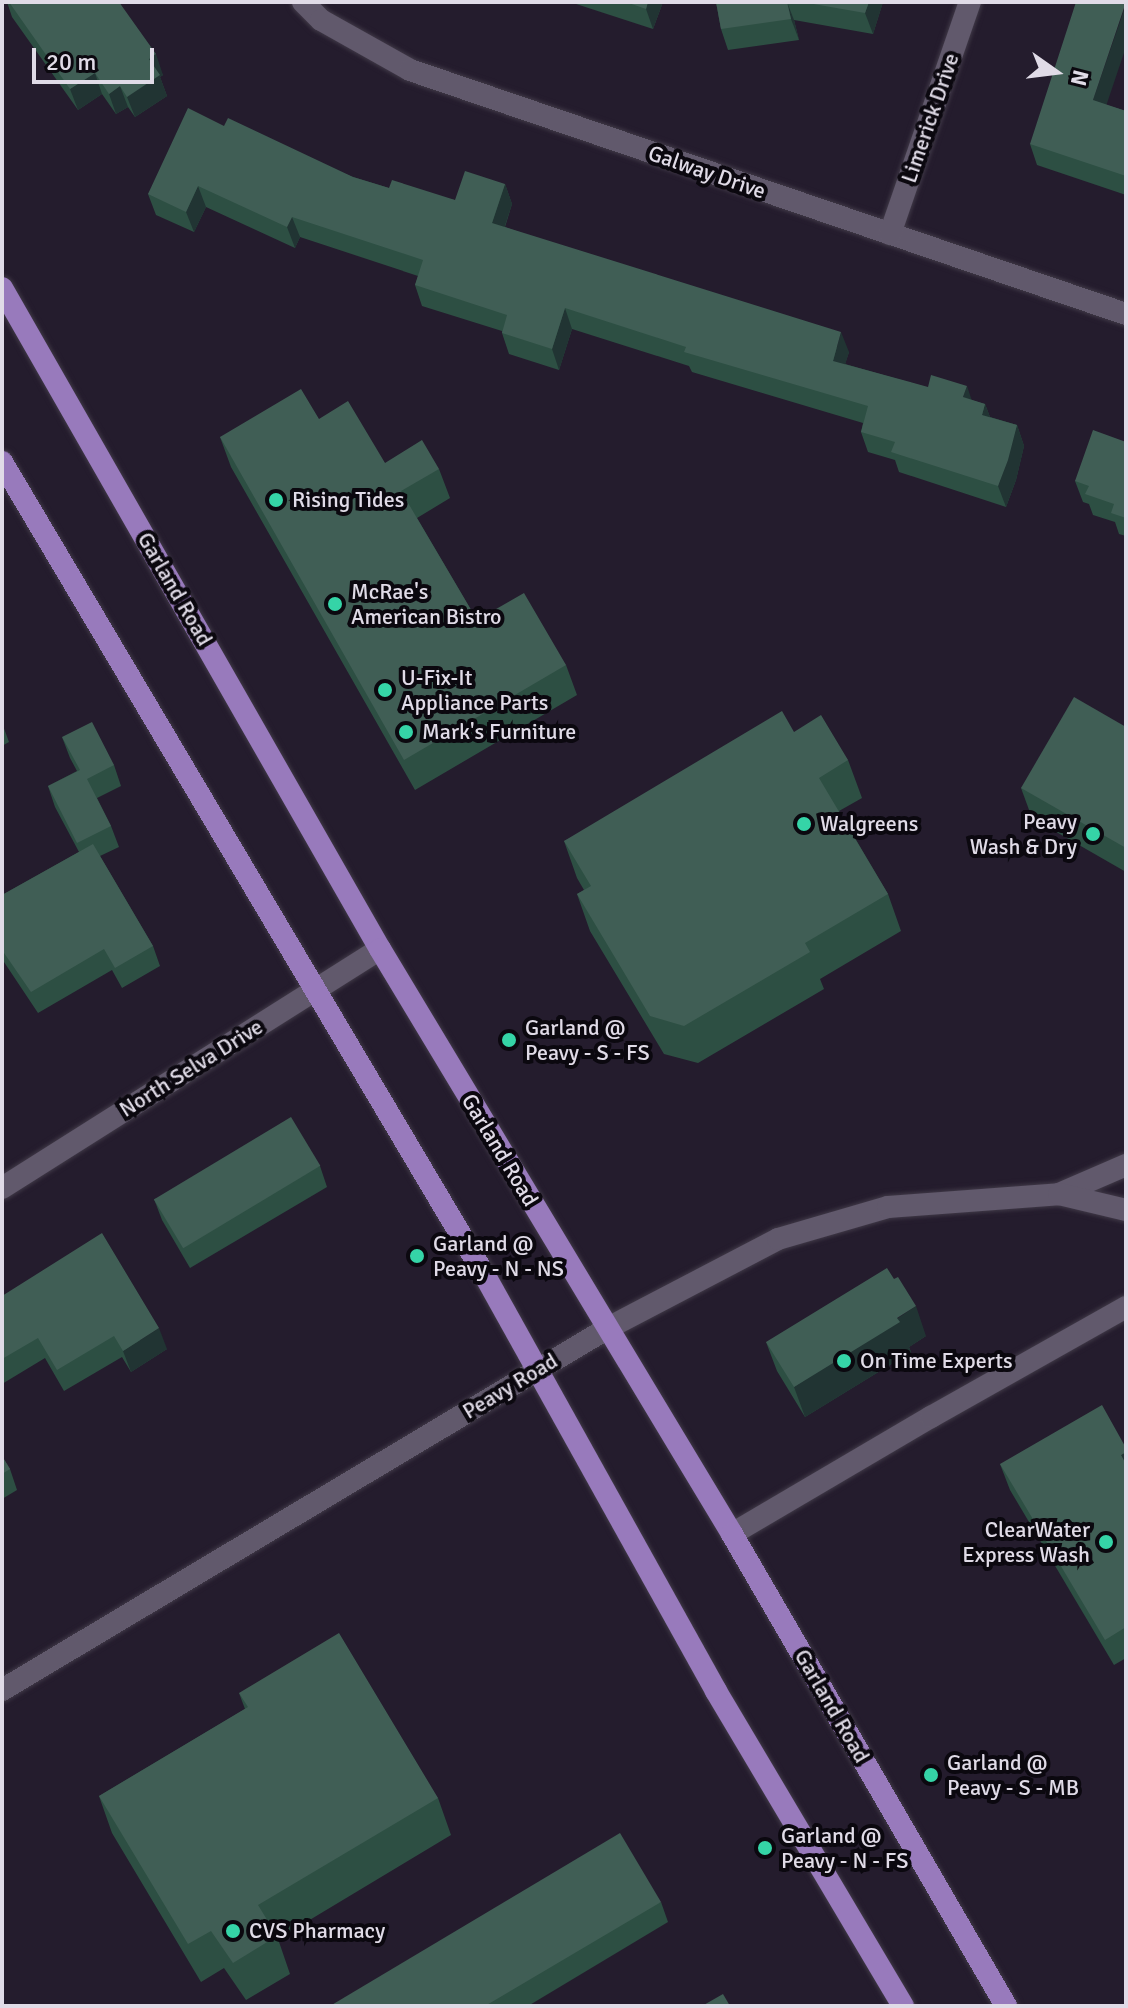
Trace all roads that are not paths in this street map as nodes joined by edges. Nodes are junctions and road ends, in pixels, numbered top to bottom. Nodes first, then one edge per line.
1 (303, 2) edge
2 (970, 2) edge
3 (890, 234) junction
4 (2, 288) edge
5 (1126, 314) edge
6 (2, 462) edge
7 (380, 949) junction
8 (314, 991) junction
9 (1126, 1165) edge
10 (2, 1188) edge
11 (1059, 1194) junction
12 (1126, 1210) edge
13 (1126, 1307) edge
14 (608, 1328) junction
15 (538, 1370) junction
16 (732, 1534) junction
17 (2, 1690) edge
18 (903, 2006) edge
19 (1006, 2006) edge

1 - 3 street, Galway Drive
2 - 3 street, Limerick Drive
3 - 5 street, Galway Drive
4 - 7 main road, Garland Road
6 - 8 main road
7 - 8 street, North Selva Drive
7 - 14 main road, Garland Road
8 - 10 street, North Selva Drive
8 - 15 main road
9 - 11 street, Peavy Road
11 - 12 street, Peavy Road
11 - 14 street, Peavy Road
13 - 16 street
14 - 15 street, Peavy Road
14 - 16 main road, Garland Road
15 - 17 street, Peavy Road
15 - 18 main road
16 - 19 main road, Garland Road

